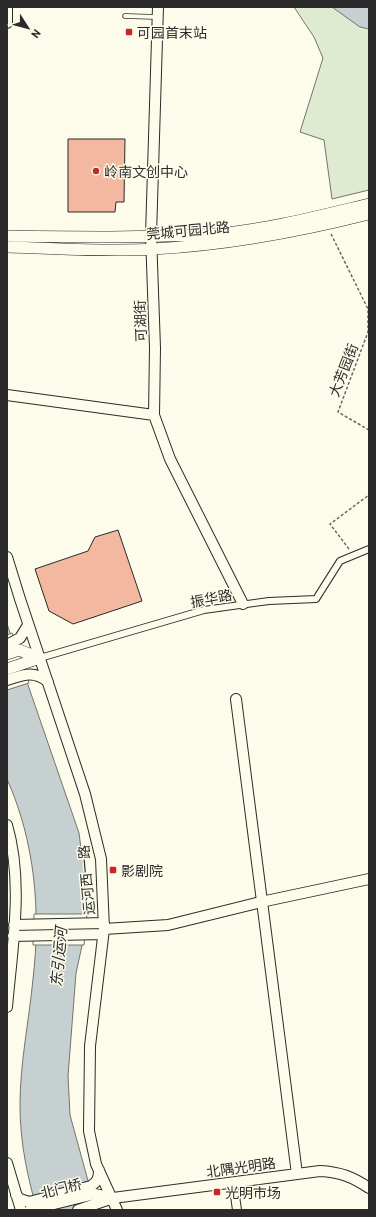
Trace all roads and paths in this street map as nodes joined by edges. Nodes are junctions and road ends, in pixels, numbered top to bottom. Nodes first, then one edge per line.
1 (7, 7) edge
2 (158, 12) edge
3 (125, 16) dead end
4 (7, 23) edge
5 (369, 204) edge
6 (369, 214) edge
7 (327, 224) junction
8 (151, 235) junction
9 (7, 236) edge
10 (7, 247) edge
11 (151, 249) junction
12 (7, 395) edge
13 (154, 415) junction
14 (369, 430) edge
15 (369, 495) edge
16 (369, 549) edge
17 (354, 555) junction
18 (7, 556) edge
19 (244, 604) junction
20 (28, 625) junction
21 (14, 646) edge
22 (7, 654) edge
23 (40, 658) junction
24 (7, 669) edge
25 (25, 669) junction
26 (7, 680) edge
27 (48, 682) junction
28 (236, 699) dead end
29 (7, 825) edge
30 (369, 880) edge
31 (261, 902) junction
32 (14, 925) junction
33 (101, 929) junction
34 (13, 936) junction
35 (7, 1007) edge
36 (7, 1163) edge
37 (99, 1170) junction
38 (296, 1174) junction
39 (233, 1182) junction
40 (369, 1188) edge
41 (93, 1190) junction
42 (16, 1195) junction
43 (113, 1198) junction
44 (31, 1207) edge
45 (21, 1210) edge
46 (78, 1210) edge
47 (117, 1210) edge
48 (237, 1210) edge

1 - 4 street
2 - 3 lane
2 - 8 street, 可湖街
5 - 8 main road, 莞城可园北路
6 - 7 main road, 莞城可园北路
7 - 11 main road, 莞城可园北路
7 - 14 path, 大芳园街
8 - 9 main road, 莞城可园北路
8 - 11 street, 可湖街
10 - 11 main road, 莞城可园北路
11 - 13 street, 可湖街
12 - 13 street
13 - 19 street, 可湖街
15 - 17 path
16 - 17 street, 振华路
17 - 19 street, 振华路
18 - 20 street, 运河西一路
19 - 23 street, 振华路
20 - 21 street
20 - 23 street, 运河西一路
21 - 22 main road
21 - 23 main road
23 - 25 main road
23 - 27 street, 运河西一路
24 - 25 main road
25 - 26 street
25 - 27 street
27 - 33 street, 运河西一路
28 - 31 street
29 - 32 street
30 - 31 street
31 - 33 street
31 - 38 street
32 - 33 street
32 - 34 street
33 - 34 street
33 - 37 street, 运河西一路
34 - 35 street
36 - 42 street
37 - 41 street
37 - 43 street, 运河西一路
38 - 39 street, 北隅光明路
38 - 40 street, 北隅光明路
39 - 43 street, 北隅光明路
39 - 48 street
41 - 43 street
41 - 44 street, 北门桥
42 - 44 street
42 - 45 street
43 - 46 street, 北门桥
43 - 47 street, 运河西一路

